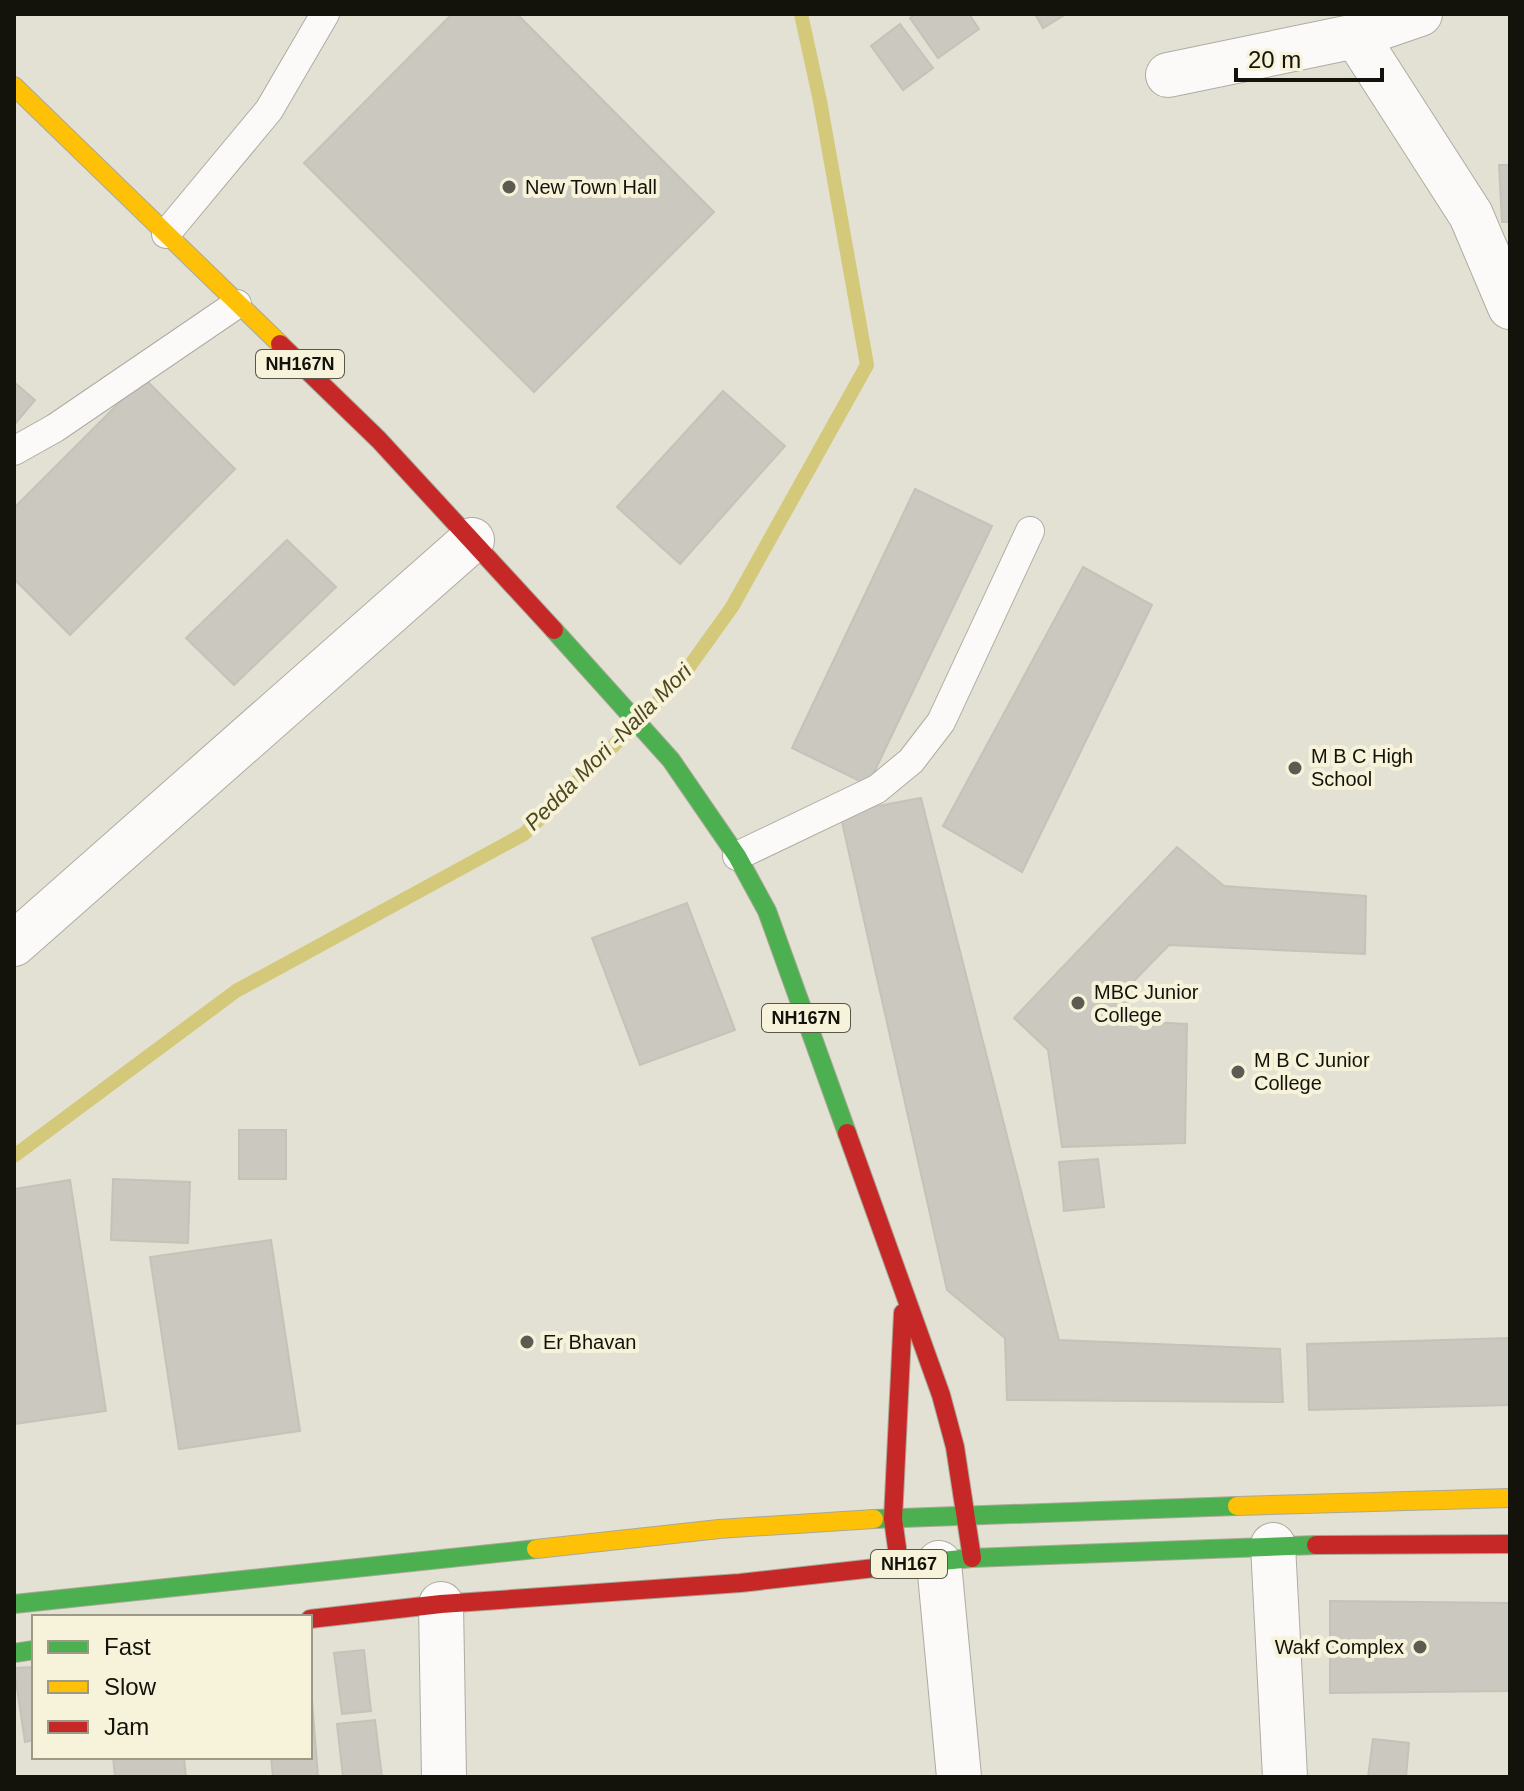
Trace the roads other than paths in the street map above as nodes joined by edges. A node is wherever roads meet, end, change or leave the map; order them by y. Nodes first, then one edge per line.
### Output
1 (325, 14) edge
2 (1420, 14) edge
3 (1356, 36) junction
4 (1168, 75) dead end
5 (14, 86) edge
6 (166, 234) junction
7 (237, 304) junction
8 (1510, 307) edge
9 (14, 451) edge
10 (1030, 531) dead end
11 (472, 540) junction
12 (737, 856) junction
13 (14, 944) edge
14 (904, 1295) junction
15 (1510, 1498) edge
16 (966, 1514) junction
17 (893, 1519) junction
18 (1510, 1544) edge
19 (1273, 1545) junction
20 (937, 1562) junction
21 (14, 1604) edge
22 (441, 1604) junction
23 (312, 1619) edge
24 (444, 1777) edge
25 (959, 1777) edge
26 (1285, 1777) edge

1 - 6 lane
2 - 3 street
3 - 4 street
3 - 8 street
5 - 6 highway, NH167N
6 - 7 highway, NH167N
7 - 9 lane
7 - 11 highway, NH167N
10 - 12 lane
11 - 12 highway, NH167N
11 - 13 street
12 - 14 highway, NH167N
14 - 16 highway, NH167N
14 - 17 highway, NH167N
15 - 16 highway, NH167
16 - 17 highway, NH167
16 - 20 highway, NH167N
17 - 20 highway, NH167N
17 - 21 highway, NH167
18 - 19 highway, NH167
19 - 20 highway, NH167
19 - 26 street
20 - 22 highway, NH167
20 - 25 street
22 - 23 highway, NH167
22 - 24 street

